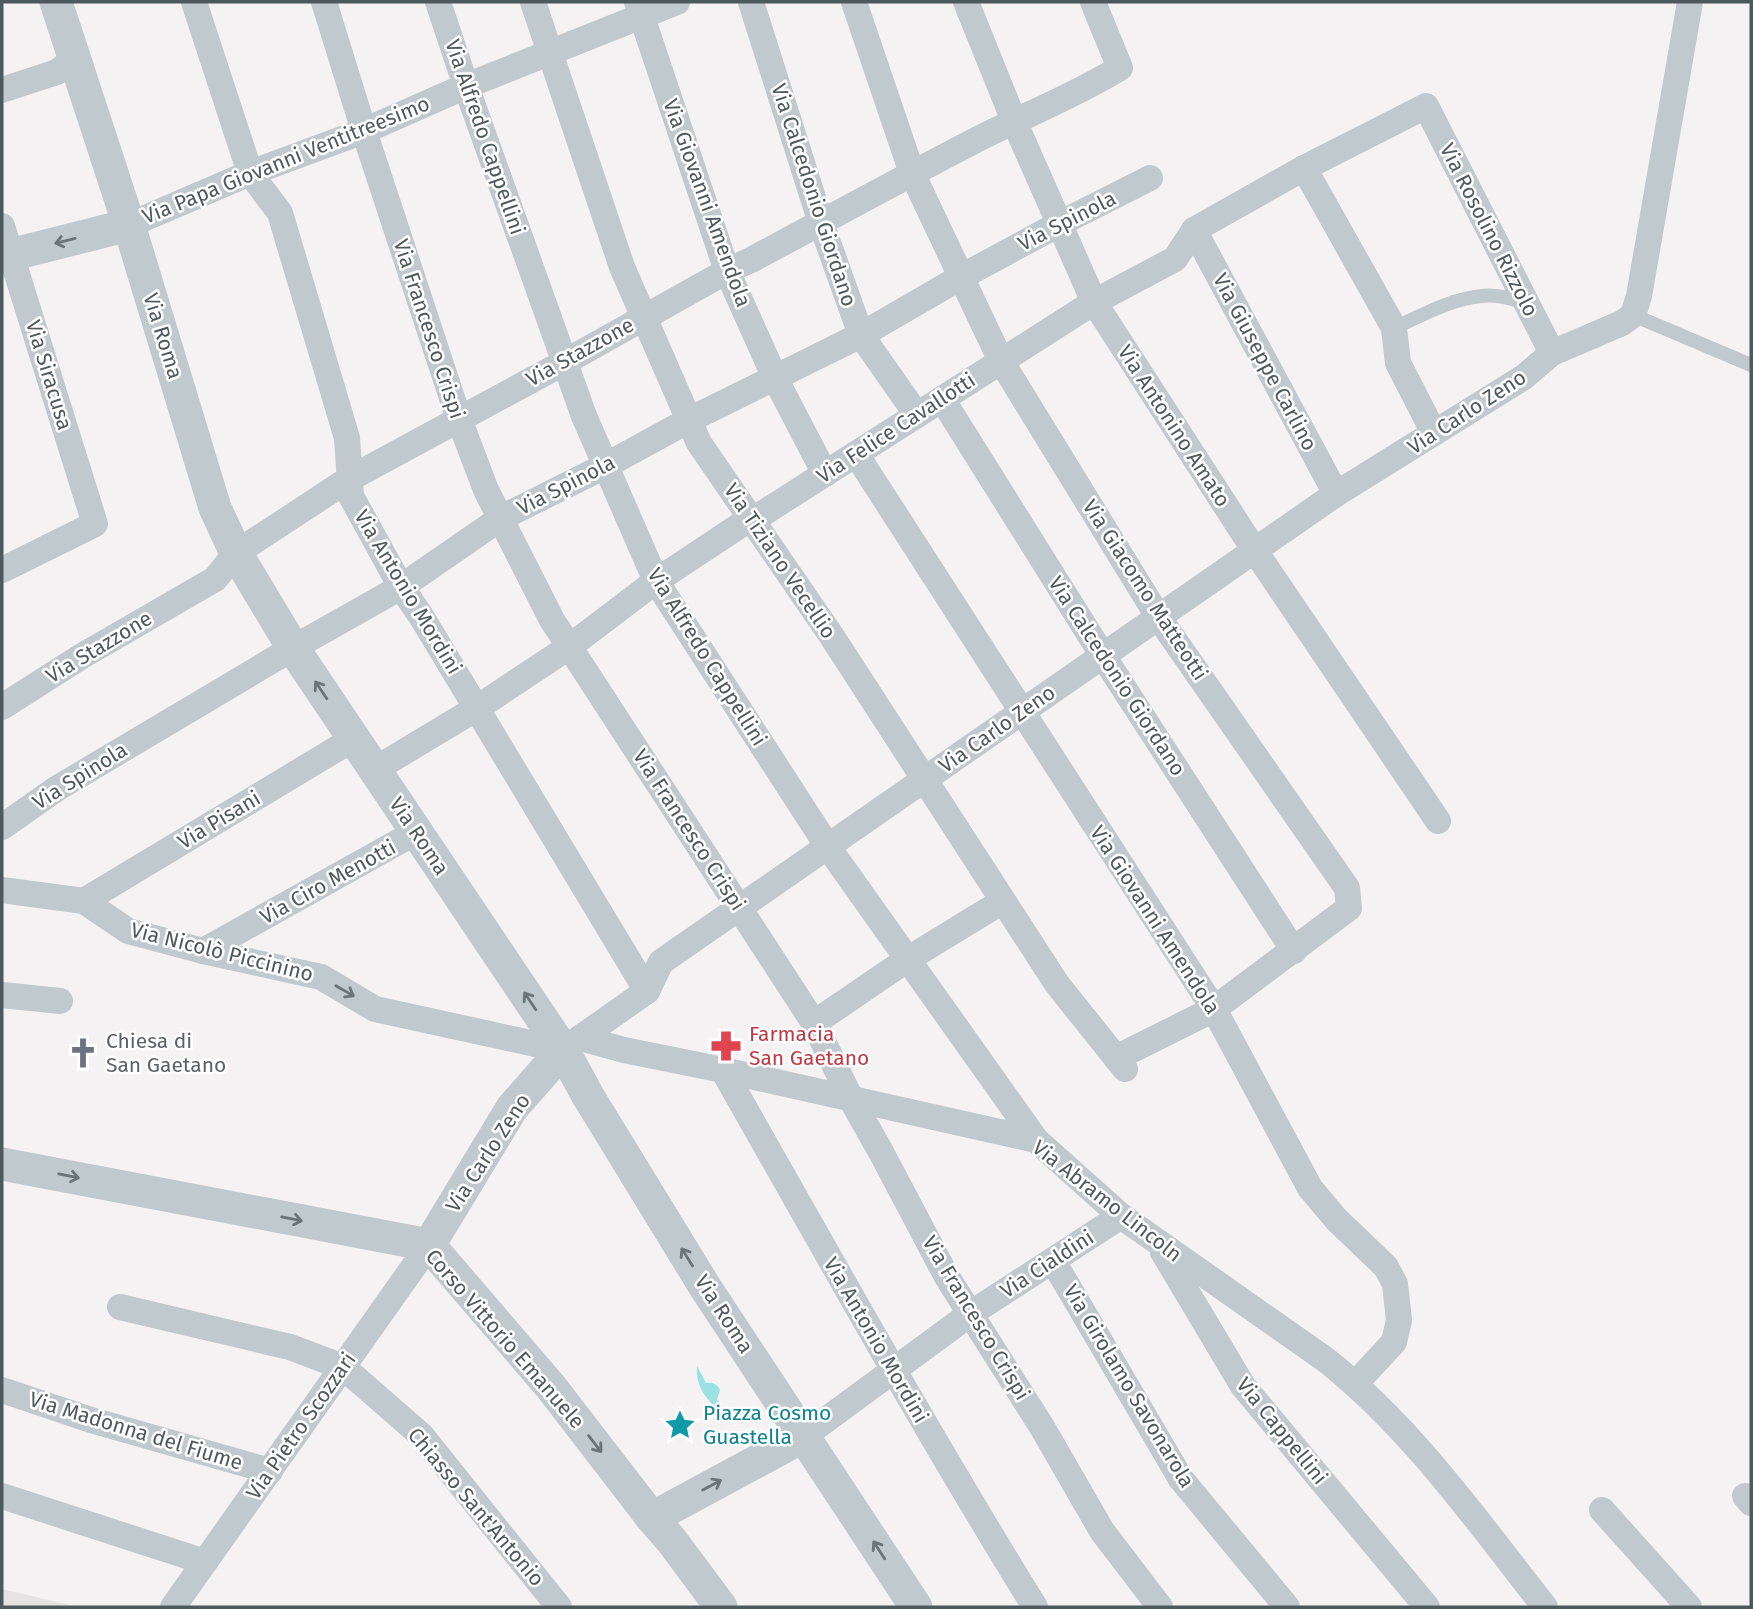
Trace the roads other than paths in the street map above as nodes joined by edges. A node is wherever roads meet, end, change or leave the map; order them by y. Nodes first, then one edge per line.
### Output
1 (56, 2) edge
2 (194, 2) edge
3 (324, 2) edge
4 (438, 2) edge
5 (533, 2) edge
6 (677, 2) edge
7 (751, 2) edge
8 (854, 2) edge
9 (966, 2) edge
10 (1093, 2) edge
11 (1690, 2) edge
12 (640, 9) edge
13 (549, 53) junction
14 (75, 58) junction
15 (466, 86) junction
16 (2, 90) edge
17 (1426, 106) joint
18 (1014, 121) junction
19 (364, 131) junction
20 (1304, 168) junction
21 (250, 173) junction
22 (912, 173) junction
23 (1150, 178) dead end
24 (821, 223) junction
25 (1059, 224) junction
26 (129, 225) junction
27 (1194, 230) junction
28 (5, 246) edge
29 (727, 271) junction
30 (961, 277) junction
31 (1094, 302) junction
32 (1526, 303) junction
33 (1636, 305) junction
34 (644, 317) junction
35 (1394, 328) junction
36 (861, 335) junction
37 (1552, 353) junction
38 (1001, 361) junction
39 (565, 362) junction
40 (1751, 365) edge
41 (775, 378) junction
42 (942, 399) junction
43 (917, 415) junction
44 (459, 419) junction
45 (689, 420) junction
46 (1434, 433) junction
47 (856, 454) junction
48 (605, 466) junction
49 (825, 474) junction
50 (349, 479) junction
51 (1336, 494) junction
52 (501, 518) junction
53 (751, 518) junction
54 (1255, 551) junction
55 (236, 553) junction
56 (2, 570) edge
57 (656, 581) junction
58 (401, 587) junction
59 (1159, 618) junction
60 (569, 647) junction
61 (293, 648) junction
62 (1103, 656) junction
63 (2, 707) edge
64 (477, 708) junction
65 (1022, 712) junction
66 (354, 739) junction
67 (374, 770) junction
68 (925, 780) junction
69 (1438, 821) dead end
70 (2, 827) edge
71 (416, 832) junction
72 (828, 847) junction
73 (2, 890) edge
74 (84, 901) junction
75 (1003, 901) junction
76 (740, 908) junction
77 (203, 951) junction
78 (1294, 951) junction
79 (908, 959) junction
80 (647, 991) junction
81 (2, 995) edge
82 (60, 1001) dead end
83 (1214, 1009) junction
84 (814, 1023) junction
85 (572, 1044) junction
86 (1121, 1064) joint
87 (723, 1070) junction
88 (851, 1099) junction
89 (1036, 1140) junction
90 (2, 1164) edge
91 (1121, 1216) junction
92 (1157, 1241) junction
93 (429, 1245) junction
94 (1053, 1261) junction
95 (120, 1307) dead end
96 (970, 1314) junction
97 (343, 1367) junction
98 (892, 1370) junction
99 (1356, 1383) junction
100 (2, 1390) edge
101 (804, 1436) junction
102 (270, 1471) junction
103 (2, 1496) edge
104 (1602, 1510) dead end
105 (652, 1518) junction
106 (205, 1562) junction
107 (1533, 1603) edge
108 (173, 1607) edge
109 (559, 1607) edge
110 (721, 1607) edge
111 (916, 1607) edge
112 (1035, 1607) edge
113 (1160, 1607) edge
114 (1287, 1607) edge
115 (1427, 1607) edge
116 (1689, 1607) edge

1 - 14 street, Via Roma
2 - 21 street, Via Antonio Mordini
3 - 19 street, Via Francesco Crispi
4 - 15 street, Via Alfredo Cappellini
5 - 13 street, Via Tiziano Vecellio
6 - 12 street, Via Papa Giovanni Ventitreesimo
7 - 24 street, Via Calcedonio Giordano
8 - 22 street, Via Giacomo Matteotti
9 - 18 street, Via Antonino Amato
10 - 18 street, Via Stazzone
11 - 33 street
12 - 13 street, Via Papa Giovanni Ventitreesimo
12 - 29 street, Via Giovanni Amendola
13 - 15 street, Via Papa Giovanni Ventitreesimo
13 - 34 street, Via Tiziano Vecellio
14 - 16 street
14 - 26 street, Via Roma
15 - 19 street, Via Papa Giovanni Ventitreesimo
15 - 39 street, Via Alfredo Cappellini
17 - 20 street, Via Felice Cavallotti
17 - 32 street, Via Rosolino Rizzolo
18 - 22 street, Via Stazzone
18 - 25 street, Via Antonino Amato
19 - 21 street, Via Papa Giovanni Ventitreesimo
19 - 44 street, Via Francesco Crispi
20 - 27 street, Via Felice Cavallotti
20 - 35 street
21 - 26 street, Via Papa Giovanni Ventitreesimo
21 - 50 street, Via Antonio Mordini
22 - 24 street, Via Stazzone
22 - 30 street, Via Giacomo Matteotti
23 - 25 street, Via Spinola
24 - 29 street, Via Stazzone
24 - 36 street, Via Calcedonio Giordano
25 - 30 street, Via Spinola
25 - 31 street, Via Antonino Amato
26 -> 28 street
26 - 55 street, Via Roma
27 - 31 street, Via Felice Cavallotti
27 - 51 street, Via Giuseppe Carlino
28 - 56 street, Via Siracusa
29 - 34 street, Via Stazzone
29 - 41 street, Via Giovanni Amendola
30 - 36 street, Via Spinola
30 - 38 street, Via Giacomo Matteotti
31 - 38 street, Via Felice Cavallotti
31 - 54 street, Via Antonino Amato
32 - 35 lane
32 - 37 street, Via Rosolino Rizzolo
33 - 37 street, Via Carlo Zeno
33 - 40 lane
34 - 39 street, Via Stazzone
34 - 45 street, Via Tiziano Vecellio
35 - 46 street
36 - 41 street, Via Spinola
36 - 43 street, Via Calcedonio Giordano
37 - 46 street, Via Carlo Zeno
38 - 42 street, Via Felice Cavallotti
38 - 59 street, Via Giacomo Matteotti
39 - 44 street, Via Stazzone
39 - 48 street, Via Alfredo Cappellini
41 - 45 street, Via Spinola
41 - 49 street, Via Giovanni Amendola
42 - 43 street, Via Felice Cavallotti
42 - 62 street, Via Calcedonio Giordano
43 - 47 street, Via Felice Cavallotti
44 - 50 street, Via Stazzone
44 - 52 street, Via Francesco Crispi
45 - 48 street, Via Spinola
45 - 53 street, Via Tiziano Vecellio
46 - 51 street, Via Carlo Zeno
47 - 49 street, Via Felice Cavallotti
47 - 65 street, Via Giovanni Amendola
48 - 52 street, Via Spinola
48 - 57 street, Via Alfredo Cappellini
49 - 53 street, Via Felice Cavallotti
50 - 55 street, Via Stazzone
50 - 58 street, Via Antonio Mordini
51 - 54 street, Via Carlo Zeno
52 - 58 street, Via Spinola
52 - 60 street, Via Francesco Crispi
53 - 57 street, Via Felice Cavallotti
53 - 68 street, Via Tiziano Vecellio
54 - 59 street, Via Carlo Zeno
54 - 69 street, Via Antonino Amato
55 - 61 street, Via Roma
55 - 63 street, Via Stazzone
57 - 60 street, Via Felice Cavallotti
57 - 72 street, Via Alfredo Cappellini
58 - 61 street, Via Spinola
58 - 64 street, Via Antonio Mordini
59 - 62 street, Via Carlo Zeno
59 - 78 street, Via Giacomo Matteotti
60 - 64 street, Via Felice Cavallotti
60 - 76 street, Via Francesco Crispi
66 -> 61 street, Via Roma
61 - 70 street, Via Spinola
62 - 65 street, Via Carlo Zeno
62 - 78 street, Via Calcedonio Giordano
64 - 67 street, Via Felice Cavallotti
64 - 80 street, Via Antonio Mordini
65 - 68 street, Via Carlo Zeno
65 - 83 street, Via Giovanni Amendola
66 - 67 street, Via Roma
66 - 74 street, Via Pisani
67 - 71 street, Via Roma
68 - 72 street, Via Carlo Zeno
68 - 75 street, Via Tiziano Vecellio
71 - 77 street, Via Ciro Menotti
85 -> 71 street, Via Roma
72 - 76 street, Via Carlo Zeno
72 - 79 street, Via Alfredo Cappellini
73 - 74 street, Via Nicolò Piccinino
74 - 77 street, Via Nicolò Piccinino
75 - 79 street
75 - 86 street, Via Tiziano Vecellio
76 - 80 street, Via Carlo Zeno
76 - 84 street, Via Francesco Crispi
77 -> 85 street, Via Nicolò Piccinino
78 - 83 street, Via Giacomo Matteotti
79 - 84 street
79 - 89 street, Via Alfredo Cappellini
80 - 85 street, Via Carlo Zeno
81 - 82 street
83 - 86 street, Via Giacomo Matteotti
83 - 99 street, Via Giovanni Amendola
84 - 88 street, Via Francesco Crispi
85 - 87 street, Via Abramo Lincoln
85 - 93 street, Via Carlo Zeno
101 -> 85 street, Via Roma
87 - 88 street, Via Abramo Lincoln
87 - 98 street, Via Antonio Mordini
88 - 89 street, Via Abramo Lincoln
88 - 96 street, Via Francesco Crispi
89 - 91 street, Via Abramo Lincoln
90 -> 93 street, Corso Vittorio Emanuele
91 - 92 street, Via Abramo Lincoln
91 - 94 street, Via Cialdini
92 - 99 street, Via Abramo Lincoln
92 - 115 street, Via Cappellini
93 - 97 street, Via Pietro Scozzari
93 -> 105 street, Corso Vittorio Emanuele
94 - 96 street, Via Cialdini
94 - 114 street, Via Girolamo Savonarola
95 - 97 street, Chiasso Sant'Antonio
96 - 98 street, Via Cialdini
96 - 113 street, Via Francesco Crispi
97 - 102 street, Via Pietro Scozzari
97 - 109 street, Chiasso Sant'Antonio
98 - 101 street, Via Cialdini
98 - 112 street, Via Antonio Mordini
99 - 107 street, Via Abramo Lincoln
100 - 102 street, Via Madonna del Fiume
105 -> 101 street
111 -> 101 street, Via Roma
102 - 106 street, Via Pietro Scozzari
103 - 106 street
104 - 116 street
105 - 110 street, Corso Vittorio Emanuele
106 - 108 street, Via Pietro Scozzari

